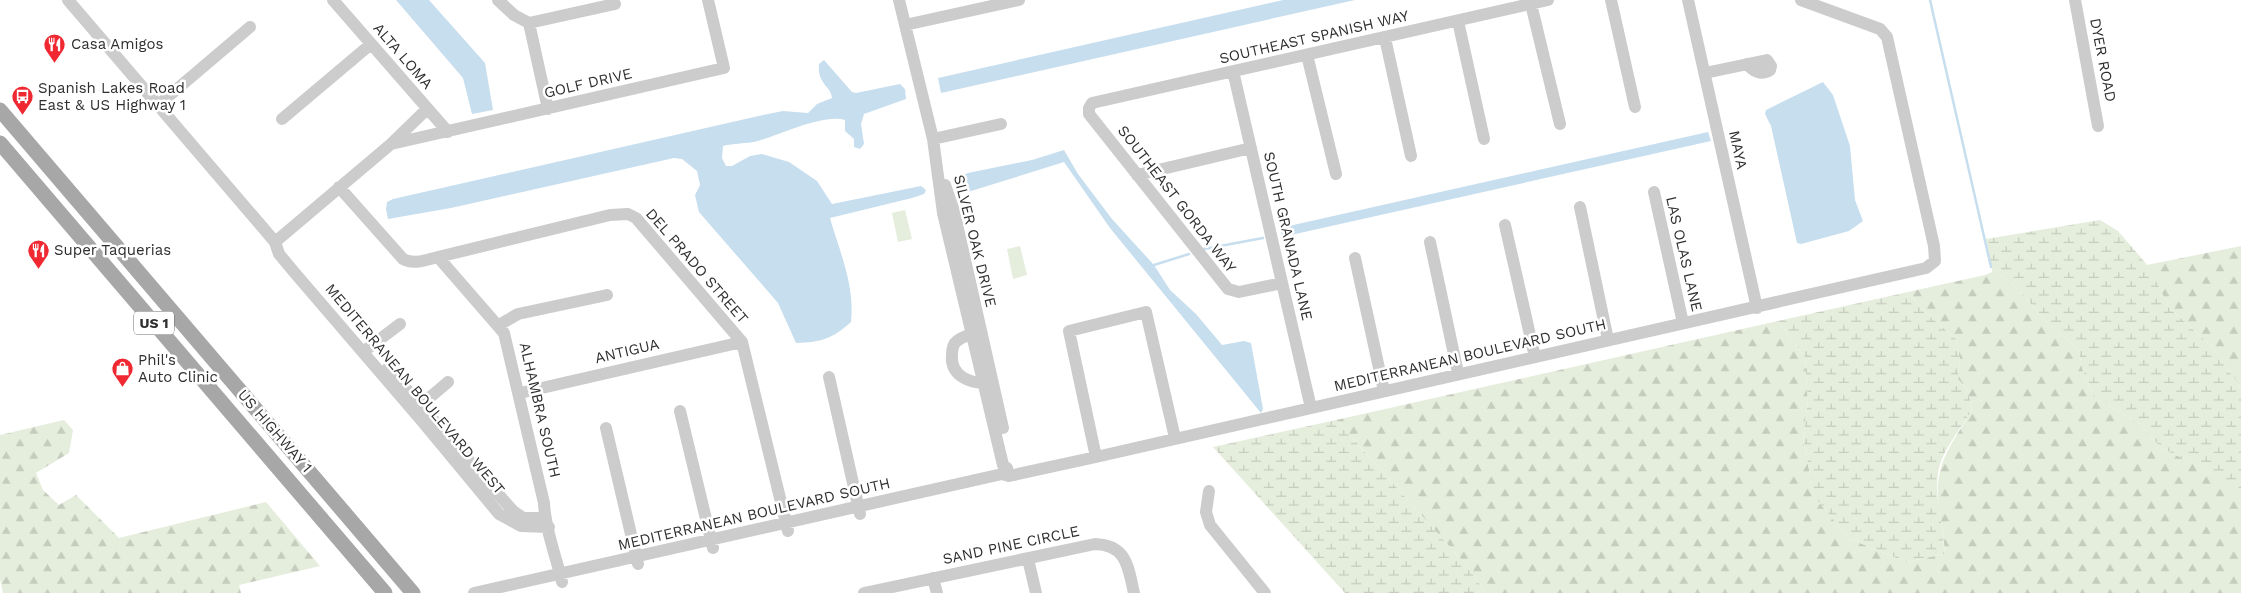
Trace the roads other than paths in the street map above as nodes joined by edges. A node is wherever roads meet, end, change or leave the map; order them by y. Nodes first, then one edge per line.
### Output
1 (68, 0) edge
2 (333, 0) edge
3 (498, 0) edge
4 (708, 0) edge
5 (900, 0) edge
6 (1019, 0) edge
7 (1548, 0) edge
8 (1611, 0) edge
9 (1688, 0) edge
10 (1801, 0) edge
11 (2074, 0) edge
12 (1003, 2) edge
13 (615, 4) dead end
14 (1531, 4) junction
15 (1458, 21) junction
16 (529, 23) junction
17 (905, 25) junction
18 (250, 27) dead end
19 (1384, 38) junction
20 (371, 44) junction
21 (1307, 55) junction
22 (1747, 64) dead end
23 (1233, 71) junction
24 (1705, 73) junction
25 (157, 106) junction
26 (1084, 106) joint
27 (1635, 107) dead end
28 (548, 109) junction
29 (0, 110) edge
30 (427, 110) junction
31 (282, 119) dead end
32 (1001, 124) dead end
33 (1560, 124) dead end
34 (2098, 126) dead end
35 (448, 132) junction
36 (933, 139) junction
37 (1484, 139) dead end
38 (0, 143) edge
39 (391, 144) junction
40 (1251, 148) junction
41 (1410, 156) dead end
42 (1336, 174) dead end
43 (1137, 175) junction
44 (338, 186) junction
45 (1654, 192) dead end
46 (43, 194) junction
47 (78, 202) junction
48 (1580, 207) dead end
49 (66, 220) junction
50 (1505, 225) dead end
51 (99, 226) junction
52 (275, 242) junction
53 (1430, 242) dead end
54 (438, 257) junction
55 (1355, 258) dead end
56 (1282, 283) junction
57 (607, 295) dead end
58 (1756, 308) junction
59 (400, 324) dead end
60 (1683, 324) junction
61 (499, 325) junction
62 (976, 333) junction
63 (1608, 340) junction
64 (742, 342) junction
65 (366, 349) junction
66 (1535, 357) junction
67 (1458, 373) junction
68 (829, 377) dead end
69 (448, 382) dead end
70 (988, 382) junction
71 (1384, 391) junction
72 (520, 393) junction
73 (417, 408) junction
74 (1311, 408) junction
75 (680, 411) dead end
76 (606, 428) dead end
77 (1175, 438) junction
78 (1096, 457) junction
79 (1008, 472) junction
80 (1209, 491) dead end
81 (860, 510) junction
82 (545, 524) junction
83 (787, 527) junction
84 (712, 544) junction
85 (1028, 559) junction
86 (637, 561) junction
87 (933, 578) junction
88 (557, 579) junction
89 (507, 591) edge
90 (385, 593) edge
91 (413, 593) edge
92 (474, 593) edge
93 (864, 593) edge
94 (936, 593) edge
95 (1036, 593) edge
96 (1134, 593) edge
97 (1265, 593) edge

1 - 25 street, MEDITERRANEAN BOULEVARD WEST
2 - 20 street, ALTA LOMA
3 - 16 street
4 - 28 street, GOLF DRIVE
5 - 17 street, SILVER OAK DRIVE
6 - 12 street
7 - 14 street, SOUTHEAST SPANISH WAY
8 - 27 street
9 - 24 street, MAYA
10 - 58 street, MEDITERRANEAN BOULEVARD SOUTH
11 - 34 street, DYER ROAD
12 - 17 street
13 - 16 street
14 - 15 street, SOUTHEAST SPANISH WAY
14 - 33 street
15 - 19 street, SOUTHEAST SPANISH WAY
15 - 37 street
16 - 28 street
17 - 36 street, SILVER OAK DRIVE
18 - 25 street
19 - 21 street, SOUTHEAST SPANISH WAY
19 - 41 street
20 - 30 street, ALTA LOMA
20 - 31 street
21 - 23 street, SOUTHEAST SPANISH WAY
21 - 42 street
22 - 24 street
23 - 26 street, SOUTHEAST SPANISH WAY
23 - 40 street, SOUTH GRANADA LANE
24 - 58 street, MAYA
25 - 52 street, MEDITERRANEAN BOULEVARD WEST
26 - 43 street, SOUTHEAST GORDA WAY
28 - 35 street, GOLF DRIVE
29 - 47 main road, US HIGHWAY 1 / US 1
30 - 35 street, ALTA LOMA
30 - 39 street, GOLF DRIVE
32 - 36 street
35 - 39 street, GOLF DRIVE
36 - 62 street, SILVER OAK DRIVE
38 - 46 main road, US HIGHWAY 1 / US 1
39 - 44 street, GOLF DRIVE
40 - 43 street
40 - 56 street, SOUTH GRANADA LANE
43 - 56 street, SOUTHEAST GORDA WAY
44 - 52 street, GOLF DRIVE
44 - 54 street
45 - 60 street, LAS OLAS LANE
46 - 47 main road
46 - 49 main road, US HIGHWAY 1 / US 1
47 - 51 main road, US HIGHWAY 1 / US 1
48 - 63 street
49 - 51 main road
49 - 90 main road, US HIGHWAY 1 / US 1
50 - 66 street
51 - 91 main road, US HIGHWAY 1 / US 1
52 - 65 street, MEDITERRANEAN BOULEVARD WEST
53 - 67 street
54 - 61 street, ALHAMBRA SOUTH
54 - 64 street, DEL PRADO STREET
55 - 71 street
56 - 74 street, SOUTH GRANADA LANE
57 - 61 street
58 - 60 street, MEDITERRANEAN BOULEVARD SOUTH
59 - 65 street
60 - 63 street, MEDITERRANEAN BOULEVARD SOUTH
61 - 72 street, ALHAMBRA SOUTH
62 - 70 street, SILVER OAK DRIVE
62 - 70 street
63 - 66 street, MEDITERRANEAN BOULEVARD SOUTH
64 - 72 street, ANTIGUA
64 - 83 street, DEL PRADO STREET
65 - 73 street, MEDITERRANEAN BOULEVARD WEST
66 - 67 street, MEDITERRANEAN BOULEVARD SOUTH
67 - 71 street, MEDITERRANEAN BOULEVARD SOUTH
68 - 81 street
69 - 73 street
70 - 79 street, SILVER OAK DRIVE
71 - 74 street, MEDITERRANEAN BOULEVARD SOUTH
72 - 82 street, ALHAMBRA SOUTH
73 - 82 street, MEDITERRANEAN BOULEVARD WEST
74 - 77 street, MEDITERRANEAN BOULEVARD SOUTH
75 - 84 street
76 - 86 street
77 - 78 street, MEDITERRANEAN BOULEVARD SOUTH
77 - 78 street
78 - 79 street, MEDITERRANEAN BOULEVARD SOUTH
79 - 81 street, MEDITERRANEAN BOULEVARD SOUTH
80 - 97 street
81 - 83 street, MEDITERRANEAN BOULEVARD SOUTH
82 - 88 street, ALHAMBRA SOUTH
83 - 84 street, MEDITERRANEAN BOULEVARD SOUTH
84 - 86 street, MEDITERRANEAN BOULEVARD SOUTH
85 - 87 street, SAND PINE CIRCLE
85 - 95 street
85 - 96 street, SAND PINE CIRCLE
86 - 88 street, MEDITERRANEAN BOULEVARD SOUTH
87 - 93 street, SAND PINE CIRCLE
87 - 94 street
88 - 89 street, MEDITERRANEAN BOULEVARD SOUTH
89 - 92 street, MEDITERRANEAN BOULEVARD SOUTH

